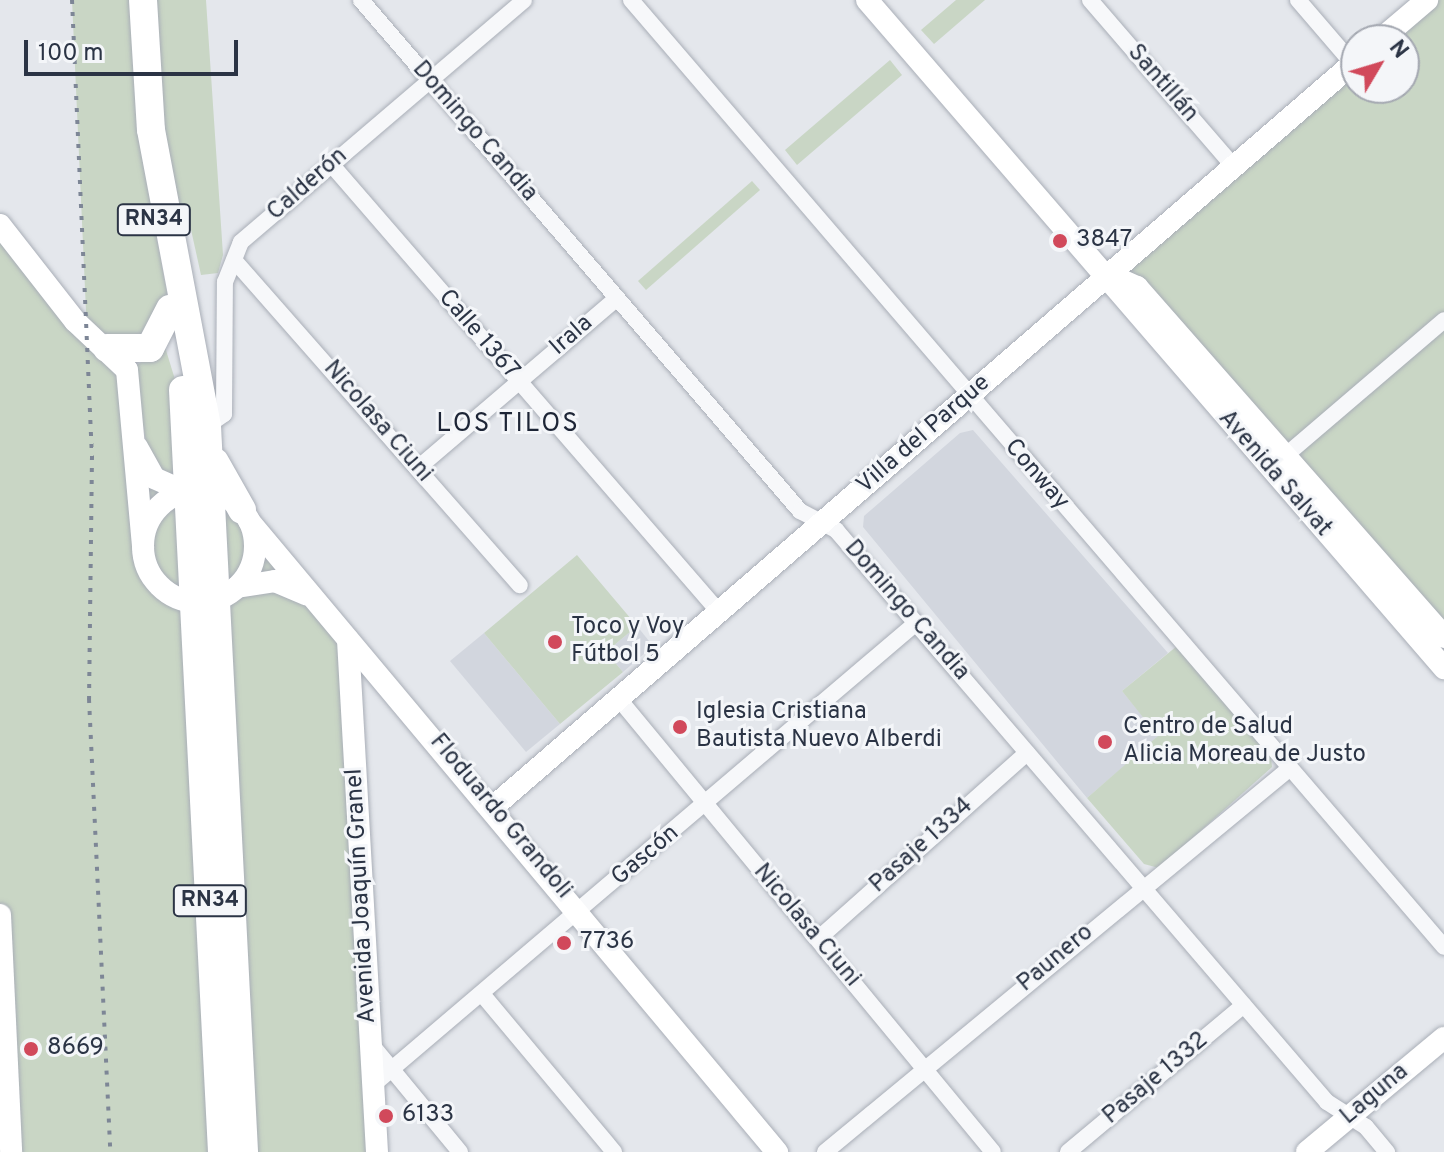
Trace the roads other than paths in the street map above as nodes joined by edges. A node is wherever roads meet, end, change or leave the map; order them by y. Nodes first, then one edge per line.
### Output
1 (143, 0) edge
2 (361, 0) edge
3 (524, 0) edge
4 (631, 0) edge
5 (867, 0) edge
6 (1090, 0) edge
7 (1298, 0) edge
8 (1427, 0) edge
9 (1399, 24) edge
10 (1340, 47) edge
11 (1340, 75) edge
12 (429, 80) junction
13 (151, 130) junction
14 (331, 164) junction
15 (1234, 167) junction
16 (0, 225) edge
17 (234, 260) junction
18 (1110, 275) junction
19 (617, 298) junction
20 (170, 309) junction
21 (1444, 320) edge
22 (107, 348) junction
23 (518, 382) junction
24 (969, 396) junction
25 (208, 437) junction
26 (137, 447) junction
27 (1285, 456) junction
28 (418, 468) junction
29 (195, 491) junction
30 (246, 516) junction
31 (822, 523) junction
32 (143, 547) junction
33 (520, 585) dead end
34 (216, 596) junction
35 (311, 596) junction
36 (720, 613) junction
37 (916, 623) junction
38 (1444, 637) edge
39 (348, 640) junction
40 (1444, 668) edge
41 (619, 699) junction
42 (1027, 753) junction
43 (1289, 769) junction
44 (707, 805) junction
45 (492, 808) junction
46 (1143, 888) junction
47 (579, 912) junction
48 (0, 915) edge
49 (818, 939) junction
50 (1444, 947) edge
51 (482, 994) junction
52 (2, 1001) edge
53 (1244, 1005) junction
54 (1444, 1038) edge
55 (371, 1044) junction
56 (924, 1069) junction
57 (392, 1070) junction
58 (373, 1085) junction
59 (1350, 1116) junction
60 (11, 1152) edge
61 (222, 1152) edge
62 (244, 1152) edge
63 (377, 1152) edge
64 (460, 1152) edge
65 (614, 1152) edge
66 (777, 1152) edge
67 (825, 1152) edge
68 (993, 1152) edge
69 (1068, 1152) edge
70 (1307, 1152) edge
71 (1387, 1152) edge

1 - 13 highway, RN34
2 - 12 street, Domingo Candia
3 - 12 street, Calderón
4 - 24 street, Conway
5 - 18 street, Avenida Salvat
6 - 15 street, Santillán
7 - 10 street
8 - 9 street
11 - 15 street, Villa del Parque
12 - 14 street, Calderón
12 - 19 street, Domingo Candia
13 - 20 highway, RN34
13 - 25 highway, RN34
14 - 17 street, Calderón
14 - 23 street, Calle 1367
15 - 18 street, Villa del Parque
16 - 22 street
17 - 25 street, Calderón
17 - 28 street, Nicolasa Ciuni
18 - 24 street, Villa del Parque
18 - 27 street, Avenida Salvat
18 - 40 street, Avenida Salvat
19 - 23 street, Irala
19 - 31 street, Domingo Candia
20 - 22 highway
20 - 29 highway, RN34
21 - 27 street
22 - 26 street
23 - 28 street, Irala
23 - 36 street, Calle 1367
24 - 31 street, Villa del Parque
24 - 43 street, Conway
25 - 29 highway, RN34
25 - 30 highway, RN34
26 - 29 street
26 - 32 street
27 - 38 street, Avenida Salvat
28 - 33 street, Nicolasa Ciuni
29 - 30 street, Floduardo Grandoli
29 - 32 street
29 - 34 highway, RN34
30 - 34 street
30 - 35 street, Floduardo Grandoli
31 - 36 street, Villa del Parque
31 - 37 street, Domingo Candia
32 - 34 street
34 - 35 street, Floduardo Grandoli
34 - 61 highway, RN34
34 - 62 highway, RN34
35 - 39 street, Floduardo Grandoli
36 - 41 street, Villa del Parque
37 - 42 street, Domingo Candia
37 - 44 street, Gascón
39 - 45 street, Floduardo Grandoli
39 - 55 street, Avenida Joaquín Granel
41 - 44 street, Nicolasa Ciuni
41 - 45 street, Villa del Parque
42 - 46 street, Domingo Candia
42 - 49 street, Pasaje 1334
43 - 46 street, Paunero
43 - 50 street, Conway
44 - 47 street, Gascón
44 - 49 street, Nicolasa Ciuni
45 - 47 street, Floduardo Grandoli
46 - 53 street, Domingo Candia
46 - 56 street, Paunero
47 - 51 street, Gascón
47 - 66 street, Floduardo Grandoli
48 - 52 street
49 - 56 street, Nicolasa Ciuni
51 - 57 street, Gascón
51 - 65 street
52 - 60 street
53 - 59 street, Domingo Candia
53 - 69 street, Pasaje 1332
54 - 59 street, Laguna
55 - 57 street
55 - 58 street, Avenida Joaquín Granel
56 - 67 street, Paunero
56 - 68 street, Nicolasa Ciuni
57 - 58 street, Gascón
57 - 64 street
58 - 63 street, Avenida Joaquín Granel
59 - 70 street, Laguna
59 - 71 street, Domingo Candia

